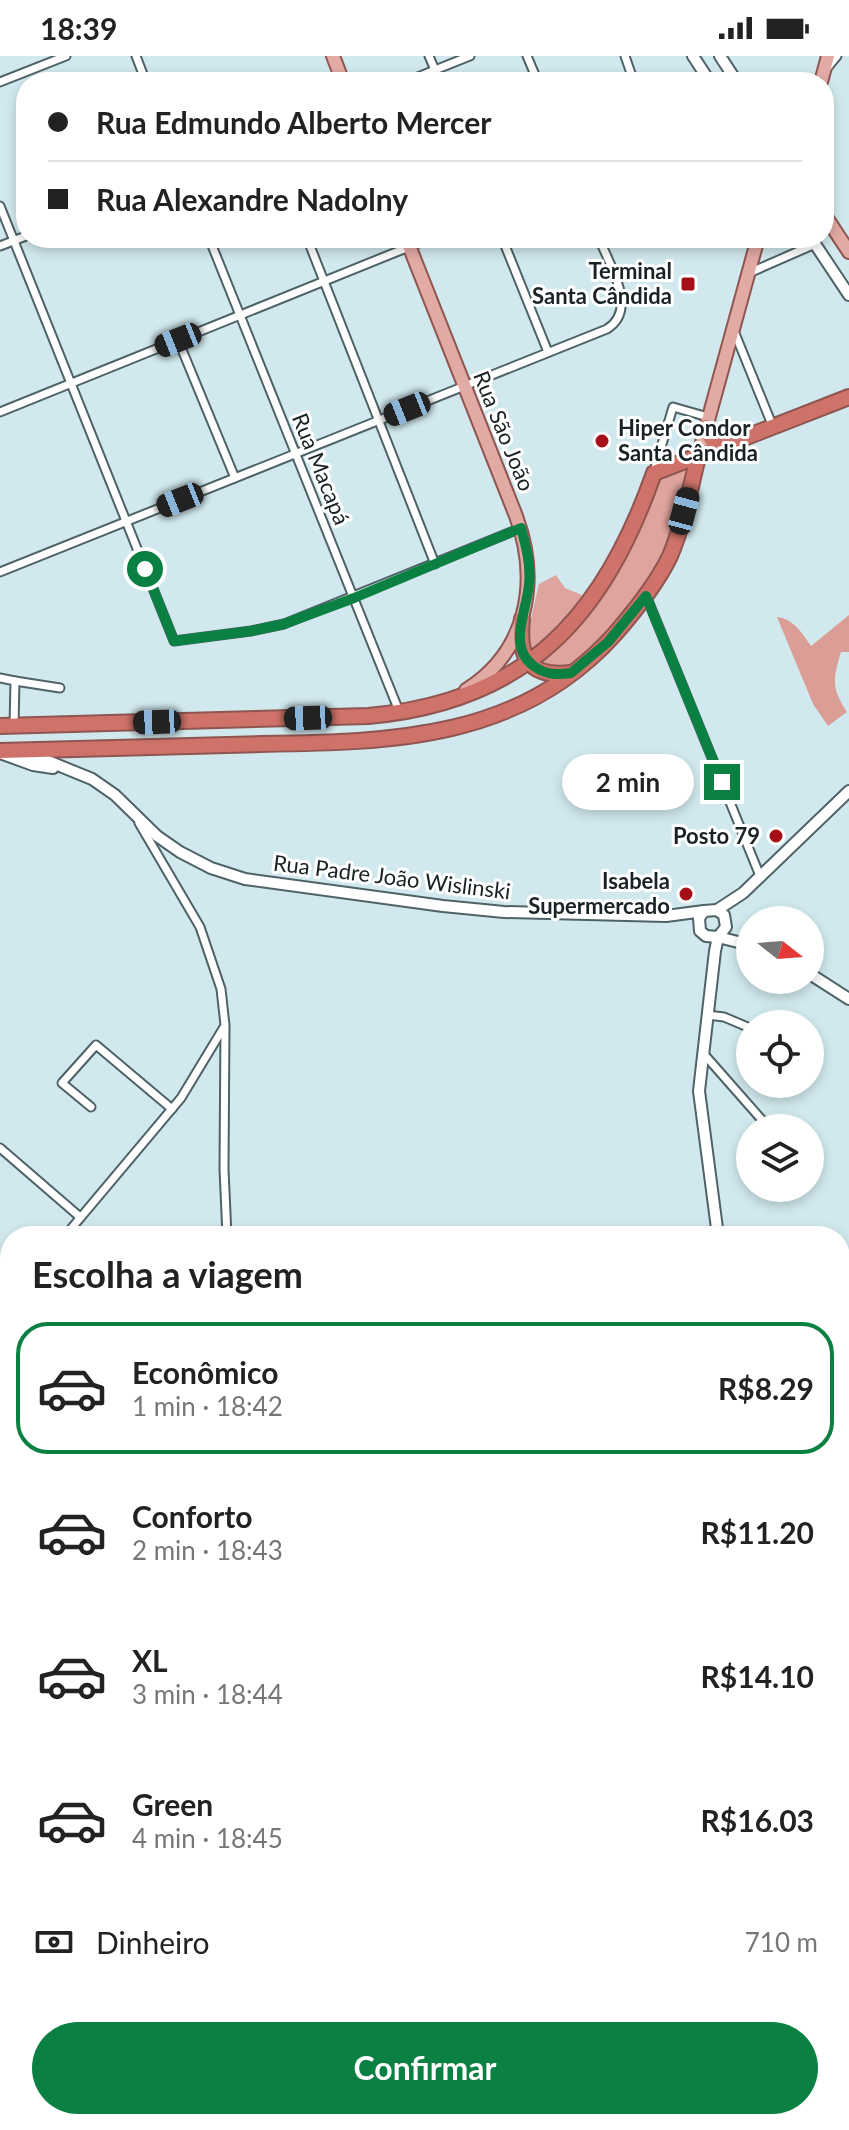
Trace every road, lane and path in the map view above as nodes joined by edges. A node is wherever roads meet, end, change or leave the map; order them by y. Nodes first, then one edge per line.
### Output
1 (66, 56) edge
2 (429, 56) edge
3 (470, 56) edge
4 (435, 70) junction
5 (25, 72) edge
6 (430, 72) edge
7 (0, 206) edge
8 (834, 229) edge
9 (14, 241) junction
10 (0, 246) edge
11 (16, 246) edge
12 (17, 248) edge
13 (213, 248) edge
14 (311, 248) edge
15 (394, 248) edge
16 (409, 248) edge
17 (506, 248) edge
18 (603, 248) edge
19 (755, 248) edge
20 (799, 248) edge
21 (818, 248) edge
22 (849, 252) edge
23 (749, 273) junction
24 (324, 281) junction
25 (849, 295) edge
26 (240, 315) junction
27 (733, 329) junction
28 (178, 340) junction
29 (548, 352) junction
30 (71, 383) junction
31 (465, 386) junction
32 (849, 397) edge
33 (0, 412) edge
34 (379, 420) junction
35 (707, 422) junction
36 (773, 427) junction
37 (722, 448) junction
38 (296, 453) junction
39 (698, 457) junction
40 (654, 473) junction
41 (235, 478) junction
42 (691, 485) junction
43 (126, 521) junction
44 (521, 528) junction
45 (435, 564) junction
46 (0, 572) edge
47 (646, 596) junction
48 (354, 598) junction
49 (522, 619) junction
50 (530, 663) junction
51 (571, 673) junction
52 (0, 678) edge
53 (15, 681) junction
54 (60, 688) dead end
55 (439, 705) junction
56 (400, 713) junction
57 (127, 723) junction
58 (7, 726) edge
59 (0, 741) edge
60 (112, 748) junction
61 (22, 750) junction
62 (0, 752) edge
63 (63, 768) junction
64 (849, 791) edge
65 (134, 814) junction
66 (760, 876) junction
67 (743, 893) junction
68 (717, 910) junction
69 (704, 911) junction
70 (666, 916) junction
71 (726, 920) junction
72 (736, 930) edge
73 (703, 934) junction
74 (718, 937) junction
75 (736, 941) edge
76 (710, 982) junction
77 (824, 983) edge
78 (849, 999) edge
79 (706, 1015) junction
80 (736, 1022) edge
81 (225, 1025) junction
82 (702, 1051) junction
83 (91, 1107) dead end
84 (172, 1109) junction
85 (757, 1114) edge
86 (0, 1148) edge
87 (80, 1217) junction
88 (73, 1226) edge
89 (227, 1226) edge
90 (717, 1226) edge

1 - 5 street
2 - 4 street
3 - 4 street
4 - 6 street
7 - 9 street
8 - 22 main road
9 - 10 street
9 - 11 street
12 - 30 street
13 - 26 street, Rua Macapá
14 - 24 street
15 - 24 street
16 - 31 main road, Rua São João
17 - 29 street
18 - 29 street
19 - 23 main road
20 - 23 street
21 - 25 main road
23 - 27 main road
24 - 26 street
24 - 34 street
26 - 28 street
26 - 38 street, Rua Macapá
27 - 35 main road
27 - 36 street
28 - 30 street
28 - 41 street
29 - 31 street
30 - 33 street
30 - 43 street
31 - 34 street
31 - 44 main road, Rua São João
32 - 36 highway
34 - 38 street
34 - 45 street
35 - 37 highway
35 - 39 main road
35 - 40 street
36 - 37 highway
37 - 39 highway
37 - 42 highway
38 - 41 street
38 - 48 street, Rua Macapá
39 - 40 highway
39 - 42 highway
40 - 50 highway
41 - 43 street
42 - 47 highway
43 - 46 street
43 - 48 street
44 - 45 street
44 - 49 main road, Rua São João
45 - 48 street
47 - 51 highway
47 - 66 street
48 - 56 street, Rua Macapá
49 - 50 highway
49 - 55 main road, Rua São João
50 - 51 highway
50 - 55 highway
51 - 60 highway
52 - 53 street
53 - 54 street
53 - 58 street
55 - 56 highway
56 - 57 highway
57 - 58 highway
57 - 60 highway
59 - 61 highway
60 - 61 highway
61 - 62 highway
61 - 63 main road
62 - 63 main road
63 - 65 main road, Rua Padre João Wislinski
64 - 66 main road
65 - 70 main road, Rua Padre João Wislinski
65 - 81 street
66 - 67 main road
67 - 68 main road
67 - 71 main road
68 - 69 main road
68 - 71 main road
69 - 70 main road, Rua Padre João Wislinski
69 - 73 main road
70 - 73 main road, Rua Padre João Wislinski
71 - 72 main road
71 - 74 main road
73 - 74 main road
73 - 76 main road
74 - 75 main road
74 - 76 main road
76 - 79 main road
77 - 78 main road
79 - 80 street
79 - 82 main road
81 - 84 street
81 - 89 street
82 - 85 street
82 - 90 main road
83 - 84 street
84 - 87 street
86 - 87 street
87 - 88 street

